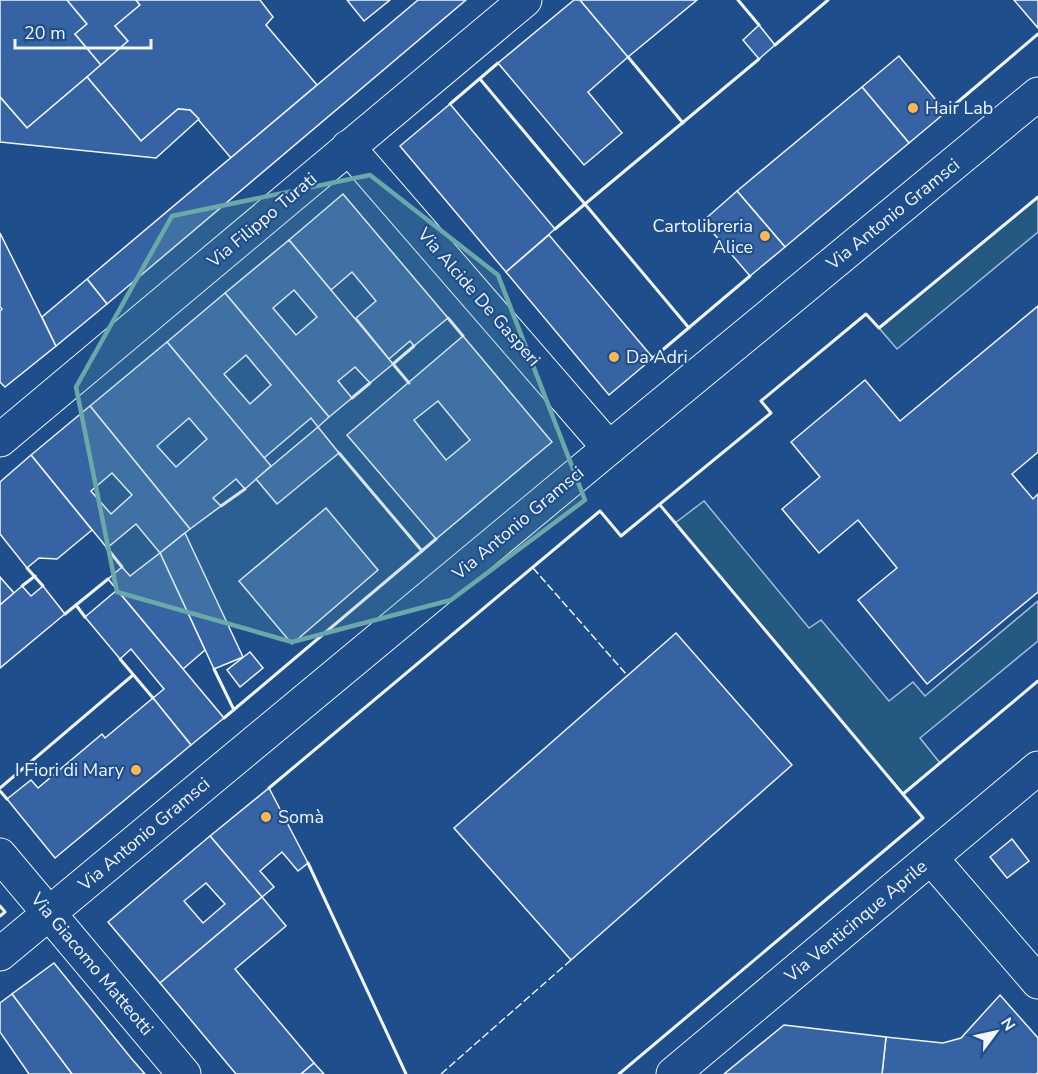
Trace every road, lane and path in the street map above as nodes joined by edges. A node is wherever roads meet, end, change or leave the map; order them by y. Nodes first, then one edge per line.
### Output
1 (525, 0) edge
2 (1038, 94) edge
3 (348, 147) junction
4 (0, 440) edge
5 (609, 448) junction
6 (1038, 768) edge
7 (0, 855) edge
8 (931, 858) junction
9 (49, 913) junction
10 (0, 954) edge
11 (1038, 982) edge
12 (184, 1074) edge
13 (673, 1074) edge

1 - 3 street, Via Filippo Turati
2 - 5 street, Via Antonio Gramsci
3 - 4 street, Via Filippo Turati
3 - 5 street, Via Alcide De Gasperi
5 - 9 street, Via Antonio Gramsci
6 - 8 street, Via Venticinque Aprile
7 - 9 street, Via Giacomo Matteotti
8 - 11 street
8 - 13 street, Via Venticinque Aprile
9 - 10 street, Via Antonio Gramsci
9 - 12 street, Via Giacomo Matteotti

